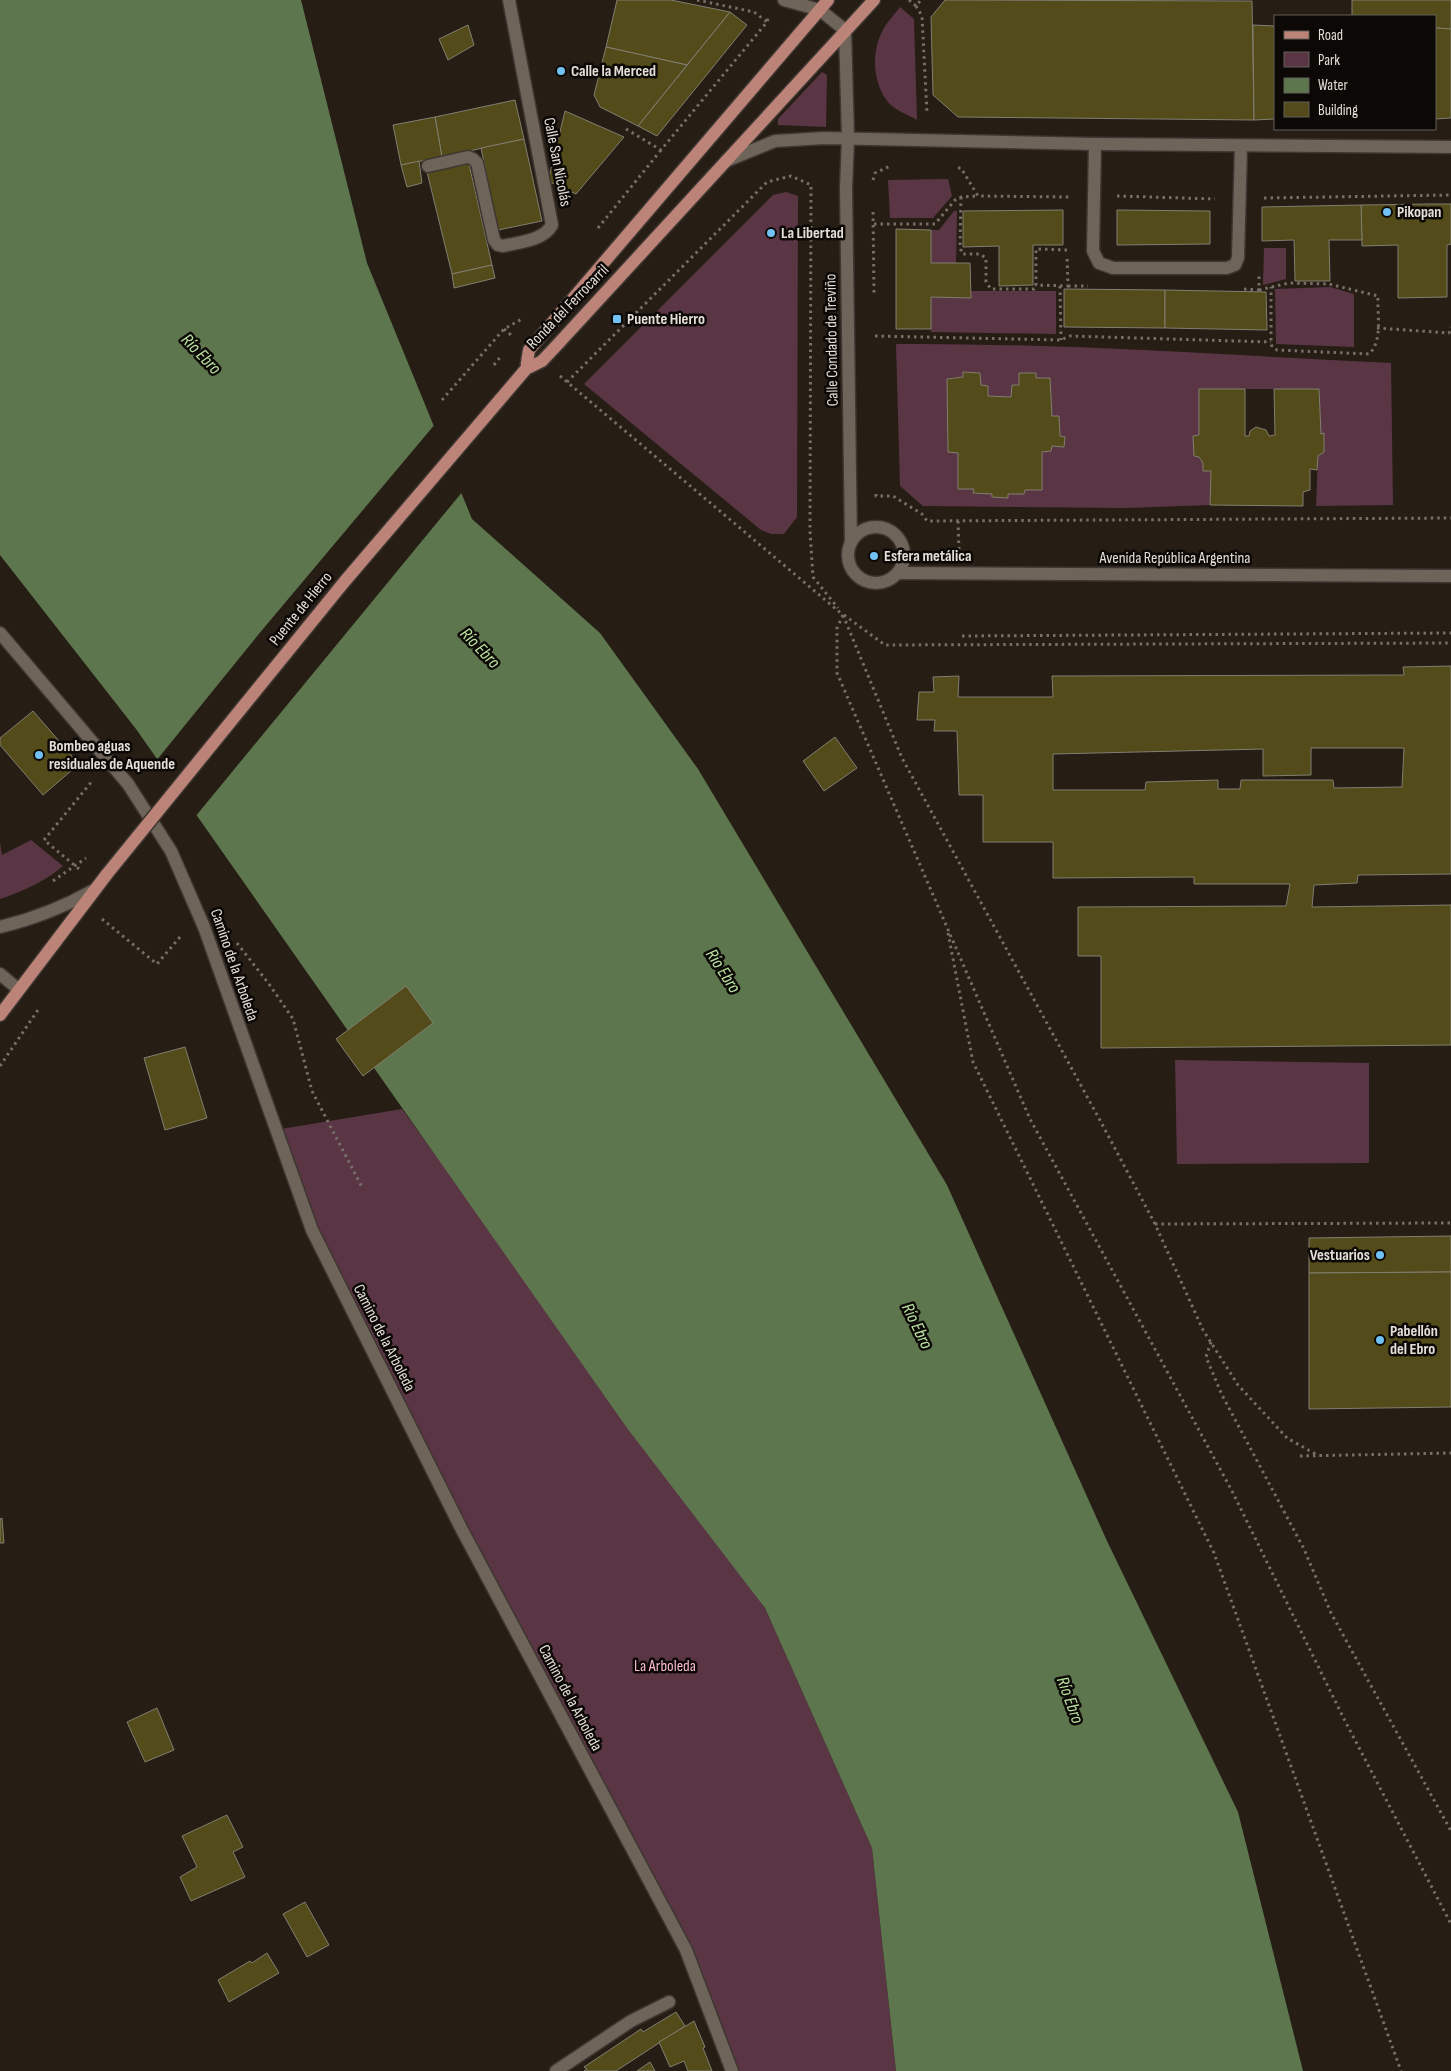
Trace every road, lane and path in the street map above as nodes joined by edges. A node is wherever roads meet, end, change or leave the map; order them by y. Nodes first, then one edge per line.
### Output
1 (509, 0) edge
2 (697, 0) edge
3 (784, 0) edge
4 (874, 0) edge
5 (909, 0) edge
6 (921, 0) edge
7 (824, 5) edge
8 (769, 15) dead end
9 (767, 22) junction
10 (845, 30) junction
11 (626, 129) dead end
12 (848, 138) junction
13 (1095, 144) junction
14 (1241, 146) junction
15 (1451, 147) edge
16 (726, 162) junction
17 (428, 166) dead end
18 (1451, 195) edge
19 (978, 196) dead end
20 (961, 197) junction
21 (1068, 197) dead end
22 (1216, 199) dead end
23 (1240, 199) junction
24 (873, 206) dead end
25 (1068, 206) dead end
26 (1216, 208) dead end
27 (874, 224) junction
28 (1067, 241) dead end
29 (1067, 250) junction
30 (1036, 285) junction
31 (1060, 286) junction
32 (1271, 287) junction
33 (1259, 290) dead end
34 (874, 299) dead end
35 (875, 327) dead end
36 (1451, 327) edge
37 (1377, 328) junction
38 (504, 329) dead end
39 (1450, 333) edge
40 (1061, 340) junction
41 (1271, 342) junction
42 (542, 361) junction
43 (526, 369) junction
44 (567, 382) junction
45 (442, 400) dead end
46 (876, 486) dead end
47 (1451, 518) edge
48 (851, 543) junction
49 (898, 573) junction
50 (1451, 576) edge
51 (843, 615) junction
52 (0, 633) edge
53 (1451, 634) edge
54 (962, 636) dead end
55 (1451, 643) edge
56 (97, 775) dead end
57 (86, 858) dead end
58 (94, 890) junction
59 (102, 919) dead end
60 (0, 927) edge
61 (947, 927) junction
62 (180, 937) dead end
63 (235, 940) dead end
64 (0, 974) edge
65 (18, 990) junction
66 (0, 1015) edge
67 (363, 1189) dead end
68 (1451, 1223) edge
69 (1155, 1224) junction
70 (1211, 1342) junction
71 (1451, 1454) edge
72 (1300, 1456) dead end
73 (1319, 1456) junction
74 (1451, 1830) edge
75 (1451, 1924) edge
76 (670, 2002) dead end
77 (556, 2071) edge
78 (732, 2071) edge
79 (1401, 2071) edge

1 - 17 street, Calle San Nicolás
2 - 9 path
3 - 7 street
4 - 10 main road, Ronda del Ferrocarril
5 - 6 path
7 - 10 street
7 - 43 main road, Ronda del Ferrocarril
8 - 9 path
9 - 11 path
10 - 12 street, Calle Condado de Treviño
10 - 16 main road, Ronda del Ferrocarril
12 - 13 street
12 - 16 street
12 - 48 street, Calle Condado de Treviño
13 - 14 street
13 - 23 street
14 - 15 street
14 - 23 street
16 - 42 main road, Ronda del Ferrocarril
18 - 23 path
19 - 20 path
20 - 27 path
20 - 30 path
21 - 25 path
22 - 26 path
24 - 27 path
27 - 34 path
28 - 29 path
29 - 30 path
29 - 31 path
30 - 31 path
31 - 40 path
32 - 33 path
32 - 37 path
32 - 41 path
35 - 40 path
36 - 39 path
37 - 39 path
37 - 41 path
38 - 45 path
40 - 41 path
42 - 43 main road, Ronda del Ferrocarril
42 - 44 path
43 - 58 main road, Puente de Hierro, bridge
44 - 51 path
44 - 51 path
46 - 47 path
48 - 49 street
48 - 49 street
49 - 50 street, Avenida República Argentina
51 - 55 path
51 - 61 path
51 - 69 path
52 - 78 street, Camino de la Arboleda
53 - 54 path
56 - 57 path
58 - 60 street
58 - 65 main road, Puente de Hierro
59 - 62 path
61 - 75 path
61 - 79 path
63 - 67 path
64 - 65 street
65 - 66 main road, Puente de Hierro
68 - 69 path
69 - 70 path
70 - 73 path
70 - 74 path
71 - 73 path
72 - 73 path
76 - 77 street

